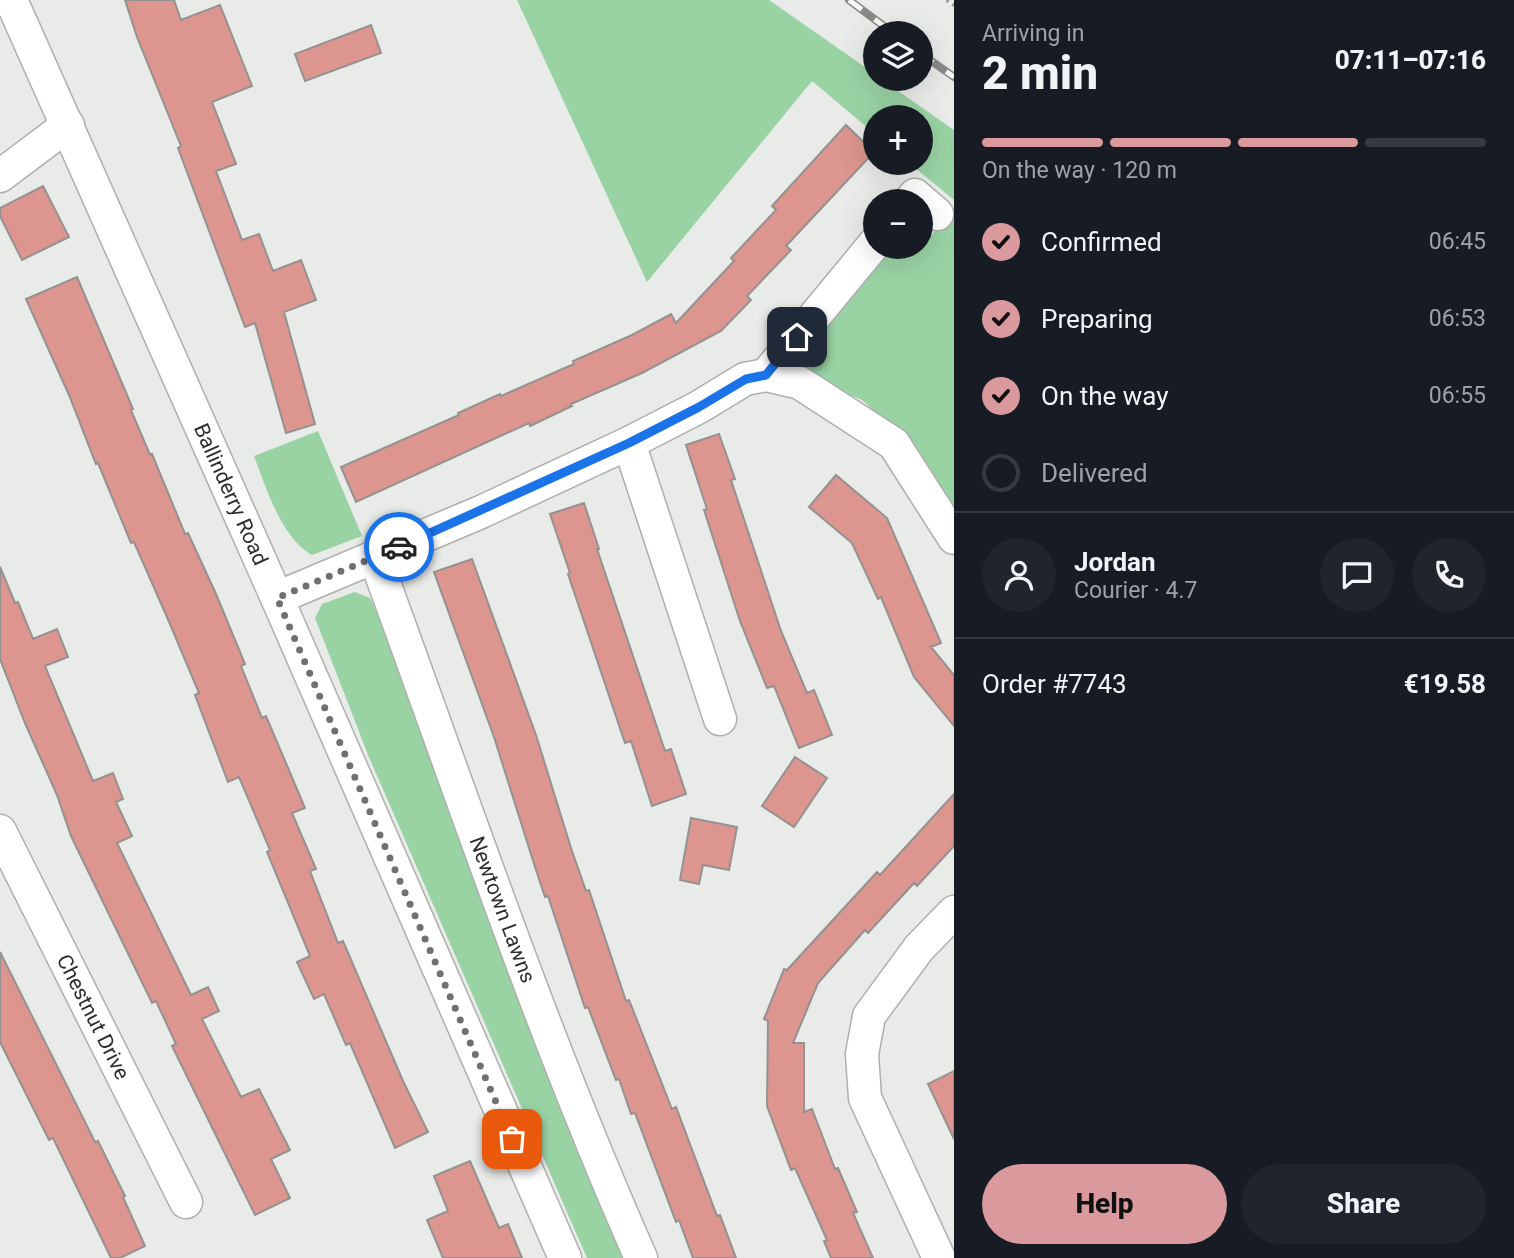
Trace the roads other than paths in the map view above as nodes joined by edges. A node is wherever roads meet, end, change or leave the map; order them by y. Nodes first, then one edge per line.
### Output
1 (12, 0) edge
2 (68, 125) junction
3 (0, 176) edge
4 (863, 258) edge
5 (766, 375) junction
6 (629, 443) junction
7 (954, 538) edge
8 (375, 558) junction
9 (277, 598) junction
10 (720, 719) dead end
11 (0, 831) edge
12 (954, 912) edge
13 (186, 1202) dead end
14 (565, 1258) edge
15 (641, 1258) edge
16 (939, 1258) edge

1 - 2 street, Ballinderry Road
2 - 3 street
2 - 9 street, Ballinderry Road
4 - 5 street
5 - 6 street
5 - 7 street
6 - 8 street
6 - 10 street
8 - 9 street
8 - 15 street, Newtown Lawns
9 - 14 street, Ballinderry Road
11 - 13 street, Chestnut Drive
12 - 16 street

